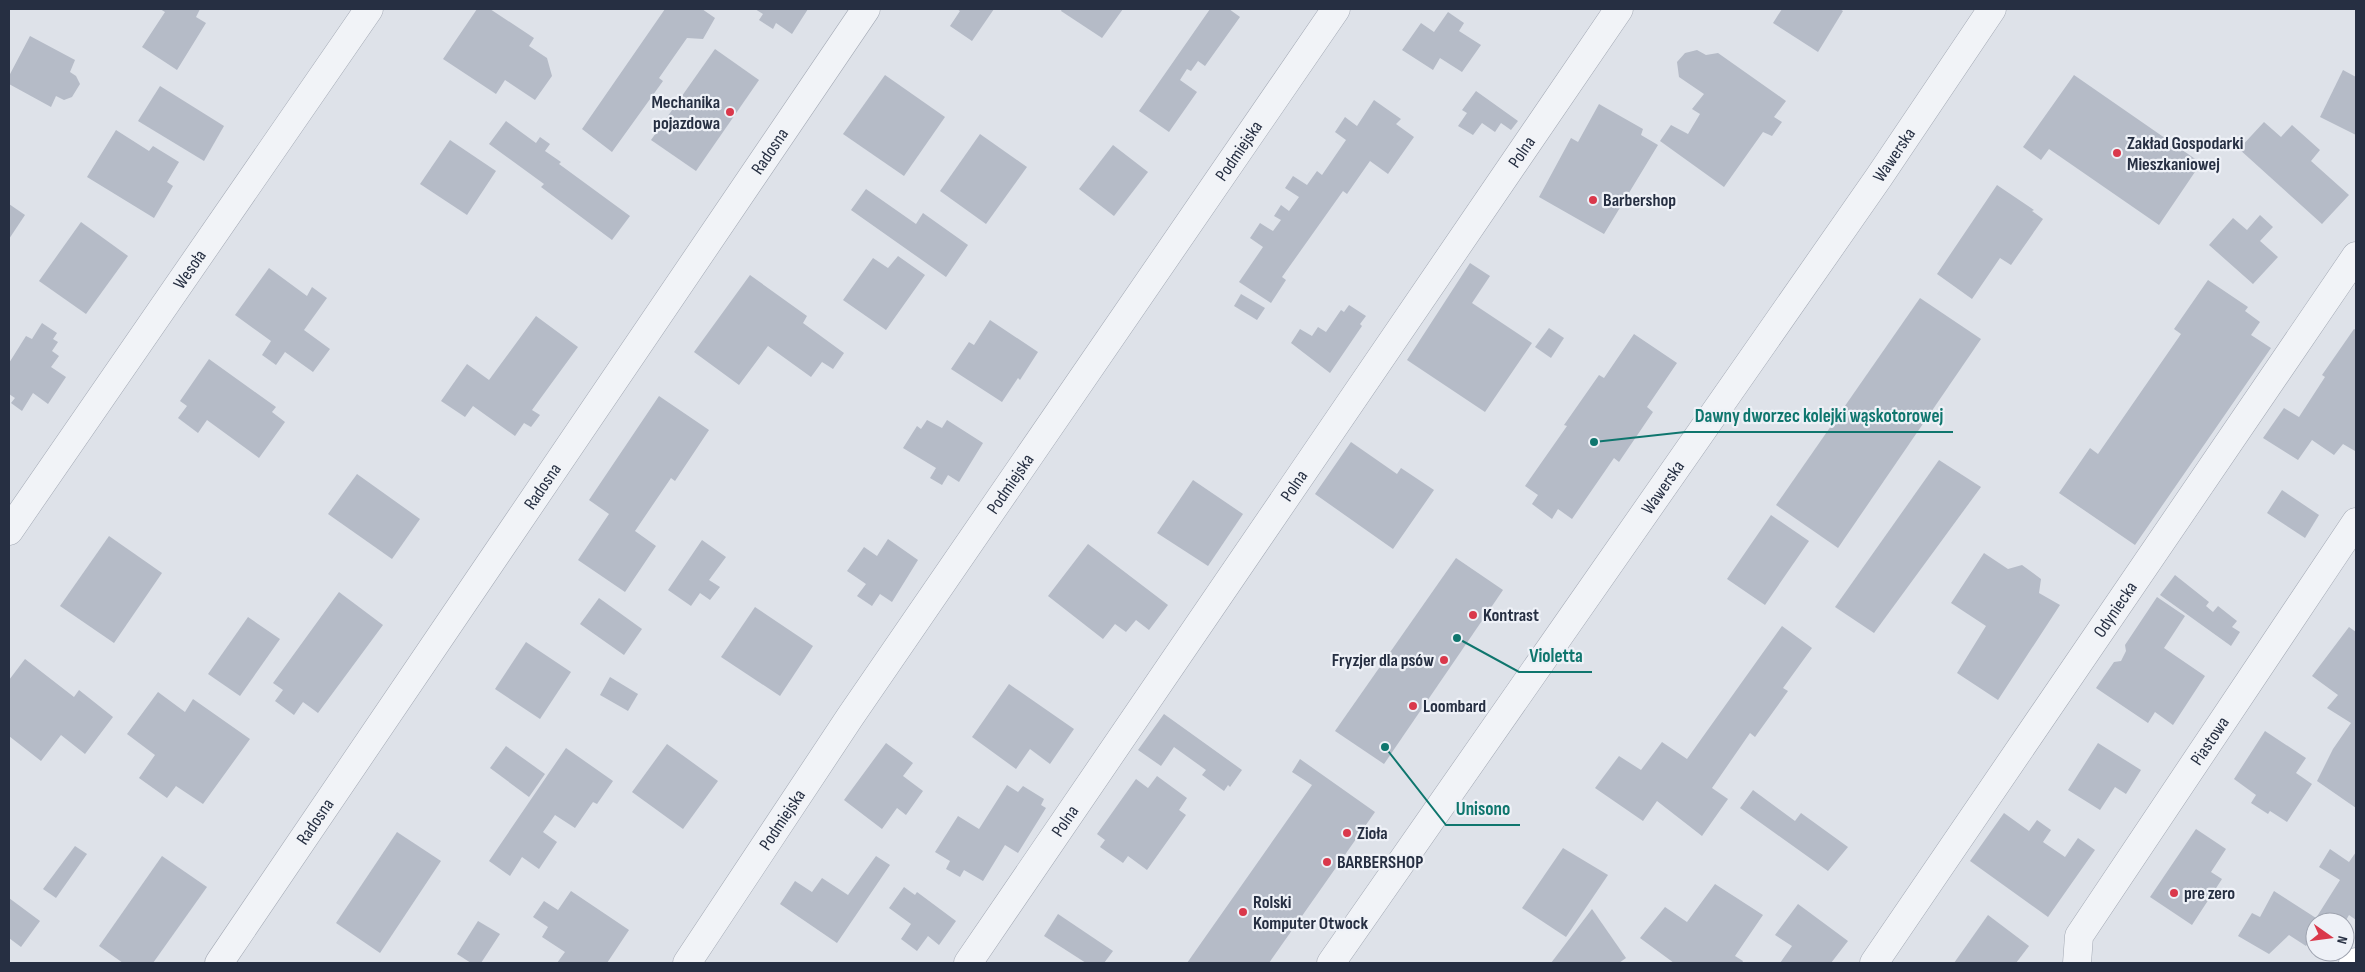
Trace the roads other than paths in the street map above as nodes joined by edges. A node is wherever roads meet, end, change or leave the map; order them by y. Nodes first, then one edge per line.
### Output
1 (368, 9) edge
2 (866, 9) edge
3 (1336, 9) edge
4 (1619, 9) edge
5 (1992, 9) edge
6 (2356, 256) edge
7 (2356, 522) edge
8 (9, 531) edge
9 (219, 963) edge
10 (687, 963) edge
11 (968, 963) edge
12 (1331, 963) edge
13 (1874, 963) edge
14 (2076, 963) edge

1 - 8 street, Wesoła
2 - 9 street, Radosna
3 - 10 street, Podmiejska
4 - 11 street, Polna
5 - 12 street, Wawerska
6 - 13 street, Odyniecka
7 - 14 street, Piastowa

